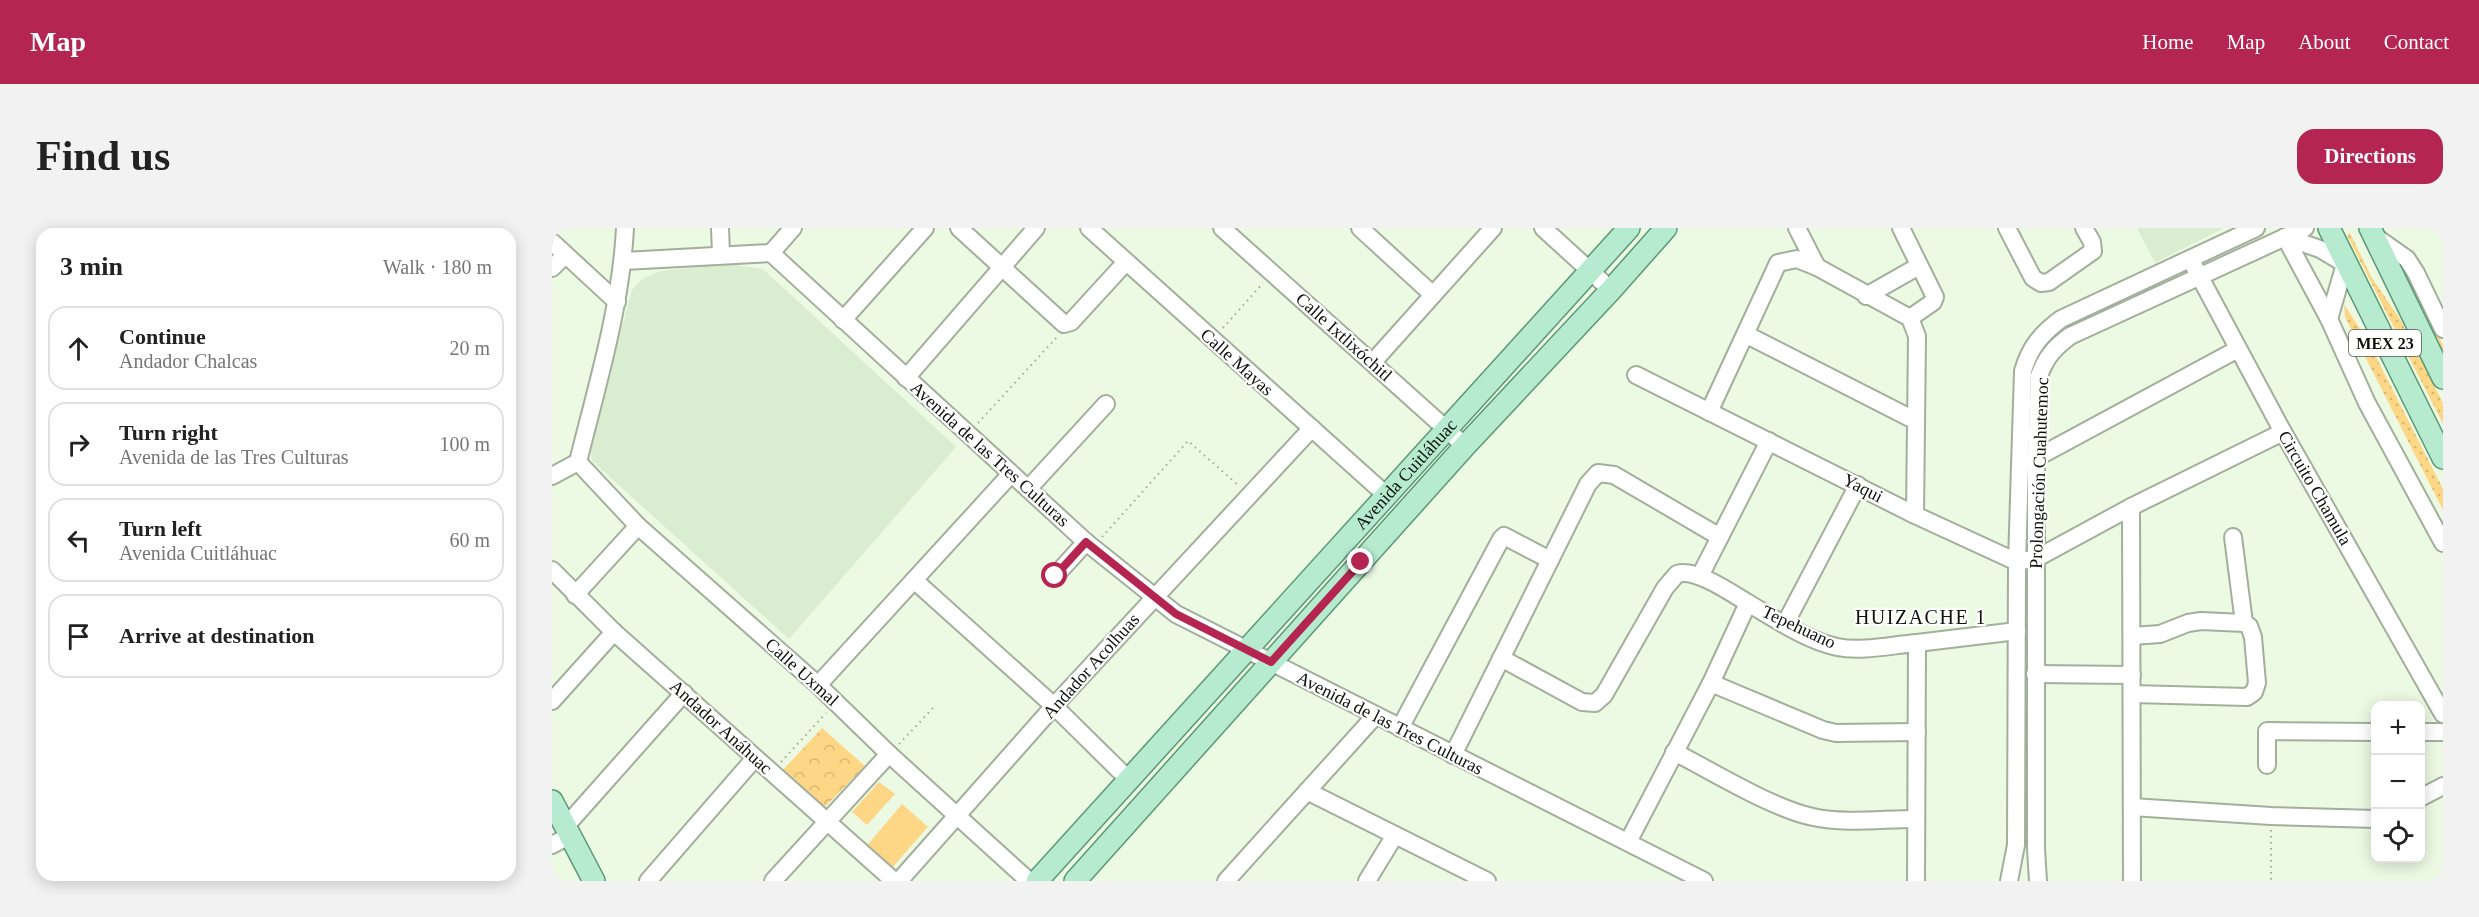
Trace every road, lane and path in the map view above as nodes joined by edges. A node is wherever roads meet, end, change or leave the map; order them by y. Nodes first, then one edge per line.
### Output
1 (625, 228) edge
2 (720, 228) edge
3 (793, 228) edge
4 (926, 228) edge
5 (959, 228) edge
6 (1036, 228) edge
7 (1089, 228) edge
8 (1221, 228) edge
9 (1492, 228) edge
10 (1543, 228) edge
11 (1629, 228) edge
12 (1666, 228) edge
13 (1797, 228) edge
14 (1901, 228) edge
15 (2007, 228) edge
16 (2084, 228) edge
17 (2256, 228) edge
18 (2306, 228) edge
19 (2329, 228) edge
20 (2372, 231) edge
21 (1372, 232) edge
22 (2285, 237) junction
23 (552, 242) edge
24 (771, 253) junction
25 (721, 254) junction
26 (565, 255) junction
27 (2191, 260) junction
28 (624, 261) junction
29 (1126, 262) junction
30 (2345, 264) junction
31 (1002, 266) junction
32 (1919, 266) junction
33 (1817, 267) junction
34 (552, 268) edge
35 (1592, 272) junction
36 (1272, 273) junction
37 (2200, 275) junction
38 (1611, 290) junction
39 (1432, 294) junction
40 (1866, 296) junction
41 (617, 302) junction
42 (1910, 318) junction
43 (2329, 319) junction
44 (843, 320) junction
45 (1064, 324) junction
46 (2443, 328) edge
47 (1747, 335) junction
48 (1213, 340) junction
49 (2238, 349) junction
50 (1373, 362) junction
51 (2442, 374) edge
52 (1636, 375) dead end
53 (906, 378) junction
54 (1106, 404) dead end
55 (1709, 412) junction
56 (1916, 421) junction
57 (1312, 428) junction
58 (1446, 429) junction
59 (2283, 432) junction
60 (968, 434) junction
61 (1769, 441) junction
62 (1465, 446) junction
63 (2443, 458) edge
64 (2036, 459) junction
65 (578, 462) junction
66 (1011, 474) junction
67 (552, 476) edge
68 (1858, 485) junction
69 (1028, 489) junction
70 (1249, 495) junction
71 (1386, 495) junction
72 (2131, 507) junction
73 (1915, 515) junction
74 (638, 526) junction
75 (1720, 537) junction
76 (2233, 537) dead end
77 (2443, 543) edge
78 (1090, 544) junction
79 (2037, 558) junction
80 (1550, 560) junction
81 (2017, 562) junction
82 (552, 570) edge
83 (1055, 576) dead end
84 (1700, 576) junction
85 (914, 580) junction
86 (575, 595) junction
87 (1154, 596) junction
88 (1748, 603) junction
89 (1785, 624) junction
90 (2246, 625) junction
91 (614, 632) junction
92 (2017, 632) junction
93 (2132, 636) junction
94 (1917, 643) junction
95 (1247, 651) junction
96 (1501, 658) junction
97 (1271, 662) junction
98 (2035, 674) junction
99 (2132, 675) junction
100 (1711, 683) junction
101 (818, 685) junction
102 (684, 693) junction
103 (2132, 694) junction
104 (552, 701) edge
105 (836, 703) junction
106 (1054, 706) junction
107 (934, 707) dead end
108 (2443, 714) edge
109 (1375, 716) junction
110 (1400, 728) junction
111 (1917, 732) junction
112 (2371, 732) edge
113 (2425, 732) edge
114 (2443, 732) edge
115 (1674, 752) junction
116 (889, 754) junction
117 (1453, 755) junction
118 (754, 758) junction
119 (2267, 765) dead end
120 (771, 773) junction
121 (1129, 780) junction
122 (2443, 786) edge
123 (1308, 791) junction
124 (2425, 796) edge
125 (552, 801) edge
126 (2132, 807) junction
127 (958, 815) junction
128 (2271, 816) junction
129 (1915, 819) junction
130 (2371, 819) edge
131 (826, 821) junction
132 (1395, 835) junction
133 (562, 836) edge
134 (1628, 842) junction
135 (1675, 874) edge
136 (1481, 880) edge
137 (594, 881) edge
138 (648, 881) edge
139 (773, 881) edge
140 (894, 881) edge
141 (899, 881) edge
142 (1029, 881) edge
143 (1037, 881) edge
144 (1075, 881) edge
145 (1226, 881) edge
146 (1367, 881) edge
147 (1704, 881) edge
148 (1916, 881) edge
149 (2010, 881) edge
150 (2038, 881) edge
151 (2132, 881) edge
152 (2271, 881) edge

1 - 28 street
2 - 25 street
3 - 24 street
4 - 44 street
5 - 31 street
6 - 31 street
7 - 29 street, Calle Mayas
8 - 36 street, Calle Ixtlixóchitl
9 - 39 street
10 - 35 street
11 - 35 main road, Avenida Cuitláhuac
12 - 38 main road, Avenida Cuitláhuac
13 - 33 street
14 - 32 street
15 - 16 street
17 - 27 street, Prolongación Cuahutemoc
18 - 22 street, Prolongación Cuahutemoc
19 - 30 main road, MEX 23
20 - 46 street
20 - 51 main road, MEX 23
21 - 39 street
22 - 30 street
22 - 37 street, Prolongación Cuahutemoc
22 - 43 street
23 - 26 street
24 - 25 street
24 - 44 street, Avenida de las Tres Culturas
25 - 28 street
26 - 34 street
26 - 41 street
27 - 37 street, Circuito Chamula
27 - 81 street, Prolongación Cuahutemoc
28 - 41 street
29 - 45 street
29 - 48 street, Calle Mayas
30 - 43 street
30 - 63 main road, MEX 23
31 - 45 street
31 - 53 street
32 - 40 street
32 - 42 street
33 - 40 street
33 - 47 street
35 - 38 street
35 - 58 main road, Avenida Cuitláhuac
36 - 48 path
36 - 50 street, Calle Ixtlixóchitl
37 - 49 street, Circuito Chamula
37 - 64 street, Prolongación Cuahutemoc
38 - 62 main road, Avenida Cuitláhuac
39 - 50 street
40 - 42 street
41 - 65 street
42 - 56 street
43 - 77 street
44 - 53 street, Avenida de las Tres Culturas
45 - 60 path
47 - 55 street
47 - 56 street
48 - 57 street, Calle Mayas
49 - 59 street, Circuito Chamula
49 - 64 street
50 - 58 street, Calle Ixtlixóchitl
52 - 55 street, Yaqui
53 - 60 street, Avenida de las Tres Culturas
54 - 69 street
55 - 61 street, Yaqui
56 - 73 street
57 - 70 street, Andador Acolhuas
57 - 71 street, Calle Mayas
58 - 62 street, Calle Ixtlixóchitl
58 - 71 main road, Avenida Cuitláhuac
59 - 72 street
59 - 108 street, Circuito Chamula
60 - 66 street, Avenida de las Tres Culturas
61 - 68 street, Yaqui
61 - 75 street
62 - 97 main road, Avenida Cuitláhuac
64 - 79 street, Prolongación Cuahutemoc
65 - 67 street
65 - 74 street, Calle Uxmal
66 - 69 street, Avenida de las Tres Culturas
66 - 85 street
68 - 73 street, Yaqui
68 - 89 street
69 - 78 street, Avenida de las Tres Culturas
70 - 78 path
70 - 87 street, Andador Acolhuas
71 - 95 main road, Avenida Cuitláhuac
72 - 79 street
72 - 93 street
73 - 81 street, Yaqui
74 - 86 street
74 - 101 street, Calle Uxmal
75 - 80 street
75 - 84 street
76 - 90 street
78 - 83 street
78 - 87 street, Avenida de las Tres Culturas
79 - 81 street
79 - 98 street, Prolongación Cuahutemoc
80 - 96 street
80 - 110 street
81 - 92 street, Prolongación Cuahutemoc
82 - 86 street, Andador Anáhuac
84 - 88 street
84 - 96 street
85 - 101 street
85 - 106 street
86 - 91 street, Andador Anáhuac
87 - 95 street, Avenida de las Tres Culturas
87 - 106 street, Andador Acolhuas
88 - 89 street, Tepehuano
88 - 100 street, Tepehuano
89 - 94 street, Tepehuano
90 - 93 street
90 - 103 street
91 - 102 street, Andador Anáhuac
91 - 104 street
92 - 94 street, Tepehuano
92 - 149 street, Prolongación Cuahutemoc
93 - 99 street
94 - 111 street
95 - 97 street, Avenida de las Tres Culturas
95 - 121 main road, Avenida Cuitláhuac
96 - 117 street
97 - 109 street, Avenida de las Tres Culturas
97 - 144 main road, Avenida Cuitláhuac
98 - 99 street
98 - 150 street, Prolongación Cuahutemoc
99 - 103 street
100 - 111 street
100 - 115 street, Tepehuano
101 - 105 street, Calle Uxmal
102 - 118 street, Andador Anáhuac
102 - 133 street
103 - 126 street
105 - 116 street, Calle Uxmal
105 - 120 path
106 - 121 street
106 - 127 street, Andador Acolhuas
107 - 116 path
109 - 110 street, Avenida de las Tres Culturas
109 - 123 street
110 - 117 street, Avenida de las Tres Culturas
111 - 129 street
112 - 119 street
113 - 114 street
115 - 129 street
115 - 134 street, Tepehuano
116 - 127 street, Calle Uxmal
116 - 131 street
117 - 134 street, Avenida de las Tres Culturas
118 - 120 street, Andador Anáhuac
118 - 138 street
120 - 131 street, Andador Anáhuac
121 - 143 main road, Avenida Cuitláhuac
122 - 124 street
123 - 132 street
123 - 145 street
125 - 133 main road
126 - 128 street
126 - 151 street
127 - 141 street, Andador Acolhuas
127 - 142 street, Calle Uxmal
128 - 130 street
128 - 152 path
129 - 148 street
131 - 139 street
131 - 140 street, Andador Anáhuac
132 - 136 street
132 - 146 street
133 - 137 main road
134 - 135 street, Avenida de las Tres Culturas
135 - 147 street, Avenida de las Tres Culturas

